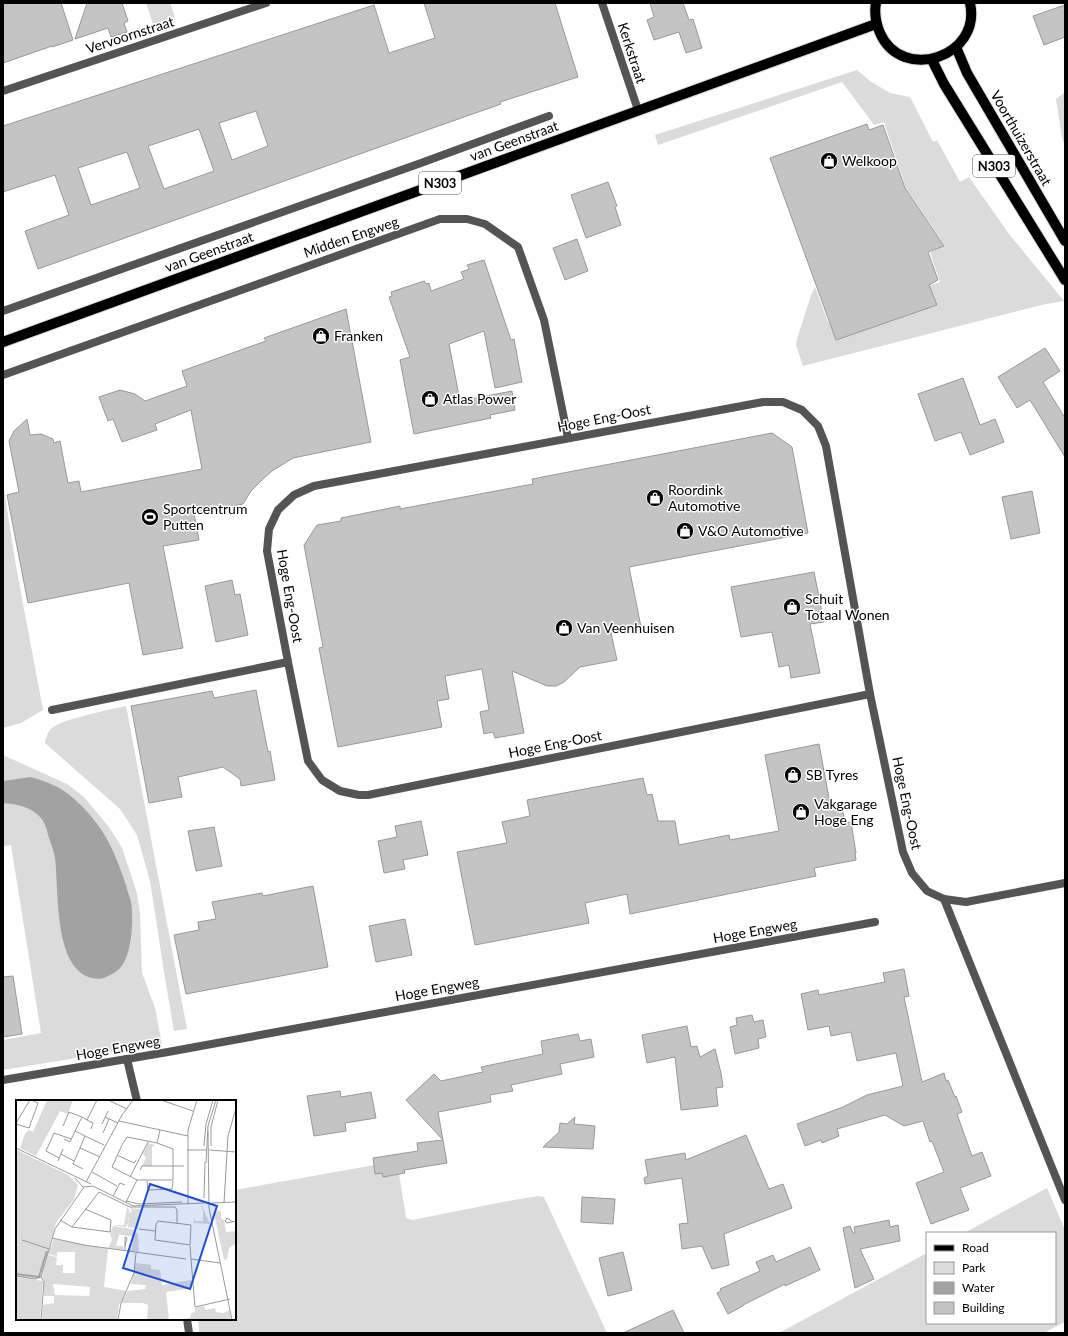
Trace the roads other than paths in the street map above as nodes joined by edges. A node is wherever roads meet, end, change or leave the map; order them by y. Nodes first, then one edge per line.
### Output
1 (266, 3) edge
2 (602, 3) edge
3 (876, 3) edge
4 (970, 3) edge
5 (876, 24) junction
6 (956, 47) junction
7 (932, 60) junction
8 (3, 91) edge
9 (638, 110) junction
10 (549, 116) dead end
11 (1065, 241) edge
12 (1065, 280) edge
13 (3, 311) edge
14 (3, 342) edge
15 (3, 375) edge
16 (568, 438) junction
17 (288, 662) junction
18 (870, 694) junction
19 (52, 710) dead end
20 (1065, 883) edge
21 (944, 899) junction
22 (875, 922) dead end
23 (127, 1059) junction
24 (3, 1080) edge
25 (137, 1100) edge
26 (1065, 1200) edge
27 (187, 1320) edge
28 (189, 1333) edge

1 - 8 street, Vervoornstraat
2 - 9 street, Kerkstraat
3 - 5 main road
4 - 6 main road
5 - 7 main road
5 - 9 main road, van Geenstraat / N303
6 - 7 main road
6 - 11 main road, Voorthuizerstraat / N303
7 - 12 main road, N303
9 - 14 main road, van Geenstraat / N303
10 - 13 street, van Geenstraat
15 - 16 street, Midden Engweg
16 - 17 street, Hoge Eng-Oost
16 - 18 street, Hoge Eng-Oost
17 - 18 street, Hoge Eng-Oost
17 - 19 street, Hoge Eng-Oost
18 - 21 street, Hoge Eng-Oost
20 - 21 street, Hoge Eng-Oost
21 - 26 street
22 - 23 street, Hoge Engweg
23 - 24 street, Hoge Engweg
23 - 25 street
27 - 28 street

